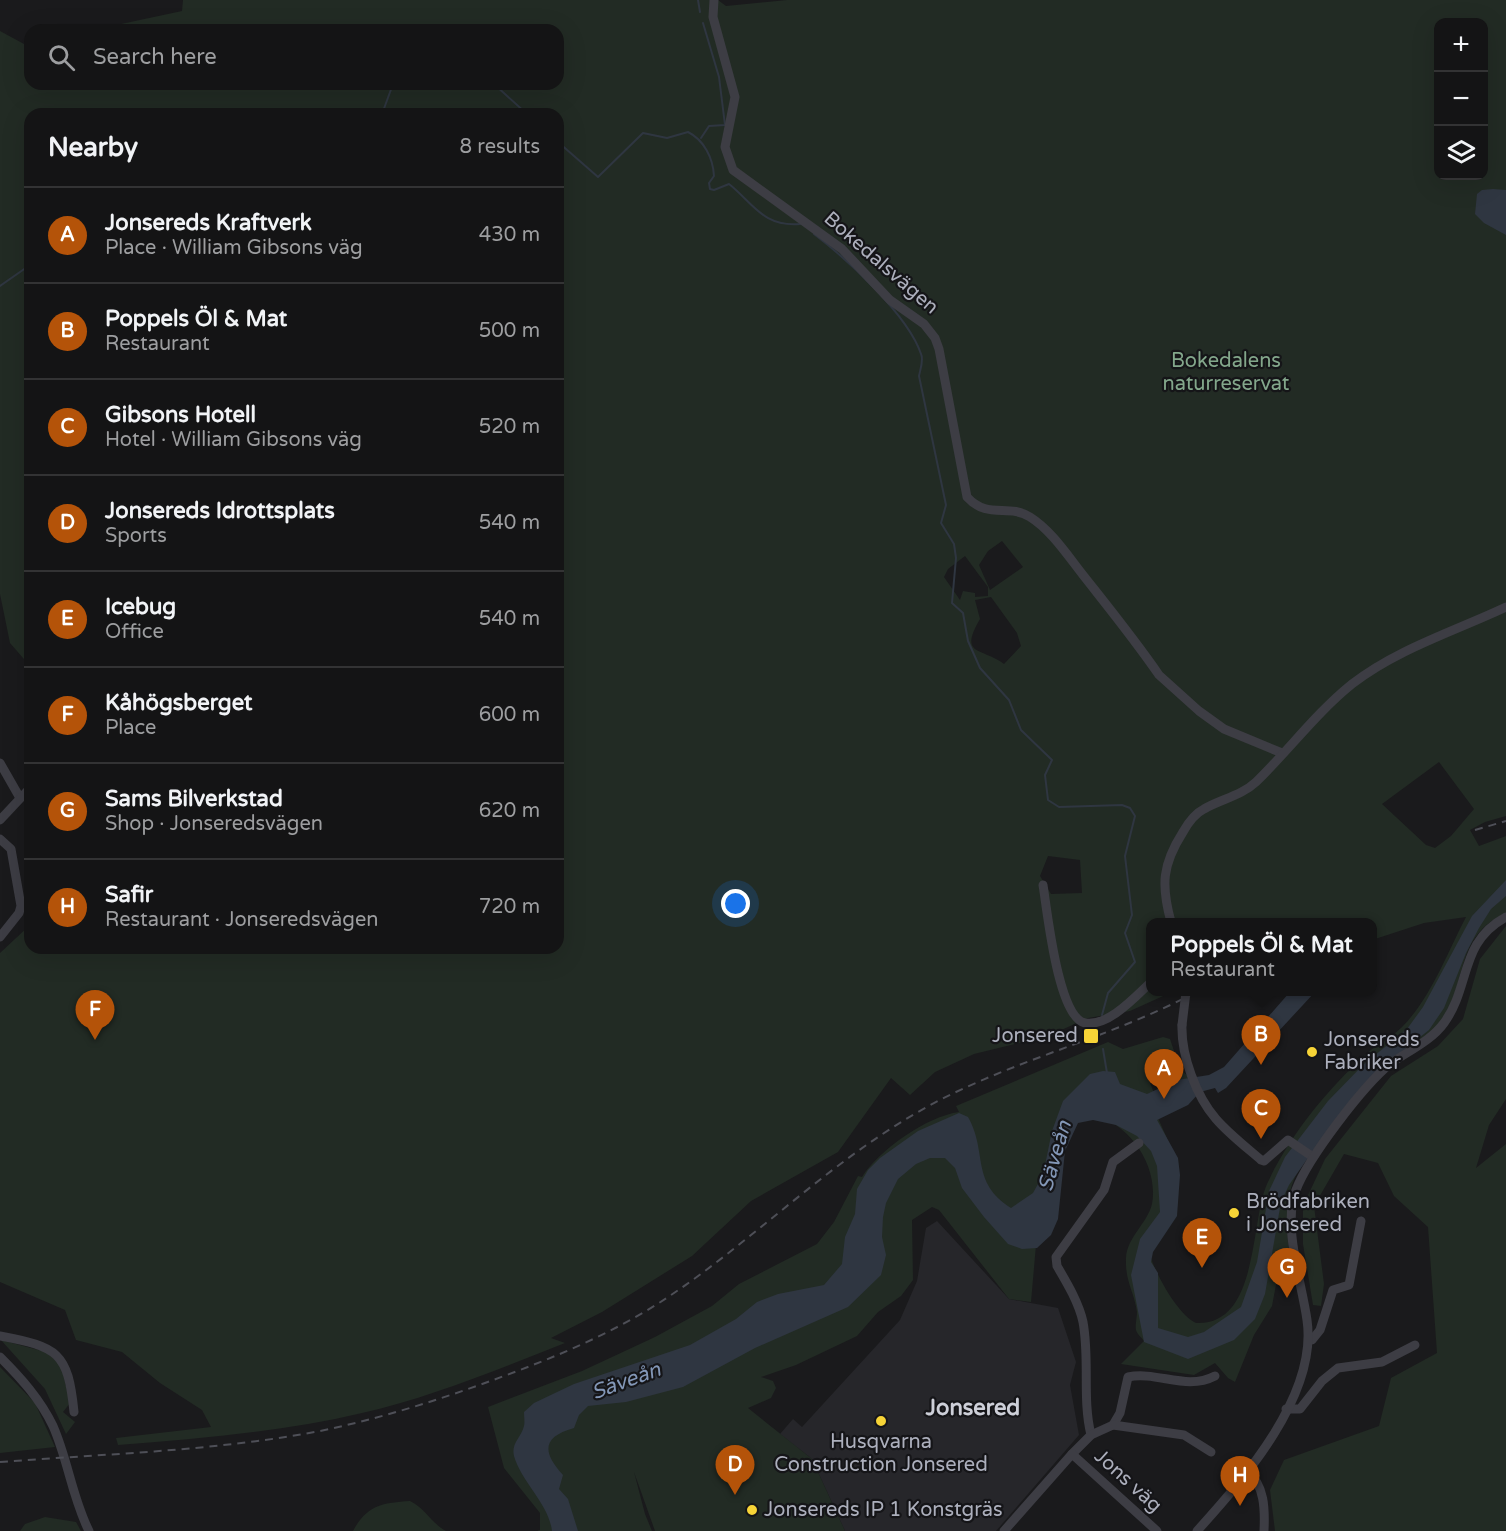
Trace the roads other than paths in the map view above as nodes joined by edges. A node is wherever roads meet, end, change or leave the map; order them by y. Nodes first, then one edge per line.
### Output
1 (714, 0) edge
2 (1506, 607) edge
3 (1282, 753) junction
4 (0, 763) edge
5 (24, 794) edge
6 (20, 798) junction
7 (0, 820) edge
8 (0, 839) edge
9 (1043, 885) dead end
10 (1506, 916) edge
11 (1170, 918) edge
12 (0, 937) edge
13 (1146, 987) edge
14 (1186, 996) edge
15 (1139, 1143) dead end
16 (1312, 1156) junction
17 (1361, 1221) dead end
18 (0, 1336) edge
19 (1309, 1340) junction
20 (1415, 1345) dead end
21 (0, 1357) edge
22 (1215, 1376) dead end
23 (1286, 1409) junction
24 (74, 1412) dead end
25 (1113, 1425) junction
26 (1091, 1435) junction
27 (1211, 1452) dead end
28 (1072, 1454) junction
29 (1247, 1471) junction
30 (89, 1531) edge
31 (1004, 1531) edge
32 (1157, 1531) edge
33 (1197, 1531) edge
34 (1264, 1531) edge

1 - 3 street, Bokedalsvägen
2 - 3 street
3 - 11 street
4 - 6 street
5 - 6 street
6 - 7 street
8 - 12 street
9 - 13 street
10 - 16 street
14 - 16 street, bridge
15 - 26 street
16 - 19 street
17 - 19 street
18 - 24 street
19 - 23 street
20 - 23 street
21 - 30 street
22 - 25 street
23 - 29 street
25 - 26 street
25 - 27 street
26 - 28 street
28 - 31 street, Jons väg
28 - 32 street, Jons väg
29 - 33 street
29 - 34 street

